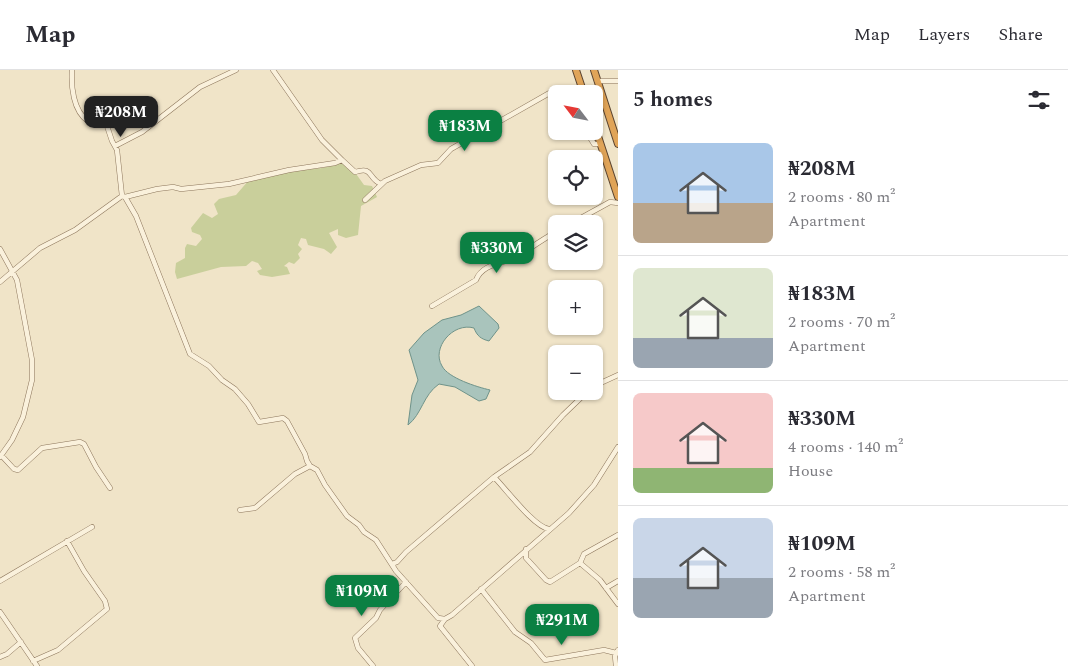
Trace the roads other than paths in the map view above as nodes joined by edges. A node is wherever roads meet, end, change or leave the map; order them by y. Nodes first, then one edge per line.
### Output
1 (72, 70) edge
2 (236, 70) edge
3 (273, 70) edge
4 (576, 70) edge
5 (594, 70) edge
6 (598, 81) junction
7 (618, 81) edge
8 (581, 85) edge
9 (548, 94) edge
10 (592, 140) edge
11 (599, 140) edge
12 (600, 144) junction
13 (618, 144) edge
14 (115, 146) junction
15 (342, 160) junction
16 (380, 184) junction
17 (123, 196) junction
18 (618, 197) edge
19 (365, 200) dead end
20 (618, 203) edge
21 (586, 215) edge
22 (548, 237) edge
23 (0, 249) edge
24 (12, 274) junction
25 (0, 282) edge
26 (432, 306) dead end
27 (618, 375) edge
28 (603, 382) edge
29 (579, 400) edge
30 (618, 447) edge
31 (1, 457) edge
32 (310, 466) junction
33 (494, 477) junction
34 (110, 488) dead end
35 (240, 510) dead end
36 (92, 527) dead end
37 (549, 529) junction
38 (618, 535) edge
39 (67, 541) junction
40 (526, 548) junction
41 (580, 563) junction
42 (392, 564) junction
43 (0, 581) edge
44 (618, 581) edge
45 (406, 582) junction
46 (606, 588) junction
47 (481, 589) junction
48 (618, 604) edge
49 (0, 612) edge
50 (444, 619) junction
51 (21, 642) junction
52 (617, 651) edge
53 (0, 657) edge
54 (33, 661) junction
55 (37, 666) edge
56 (373, 666) edge
57 (472, 666) edge
58 (616, 666) edge

1 - 14 street
2 - 14 street
3 - 15 street
4 - 8 highway
5 - 6 highway
6 - 7 street
6 - 13 highway
9 - 16 street
10 - 12 street
11 - 12 highway
12 - 18 highway
14 - 17 street
15 - 16 street
15 - 17 street
16 - 19 street
17 - 24 street
17 - 32 street
20 - 21 street
22 - 26 street
23 - 24 street
24 - 25 street
24 - 31 street
27 - 28 street
29 - 33 street
30 - 37 street
31 - 34 street
32 - 35 street
32 - 42 street
33 - 37 street
33 - 42 street
36 - 39 street
37 - 40 street
38 - 41 street
39 - 43 street
39 - 54 street
40 - 41 street
40 - 47 street
41 - 46 street
42 - 45 street
44 - 46 street
45 - 50 street
45 - 56 street
46 - 48 street
47 - 50 street
47 - 52 street
49 - 51 street
50 - 57 street
51 - 53 street
51 - 54 street
52 - 58 street
54 - 55 street

